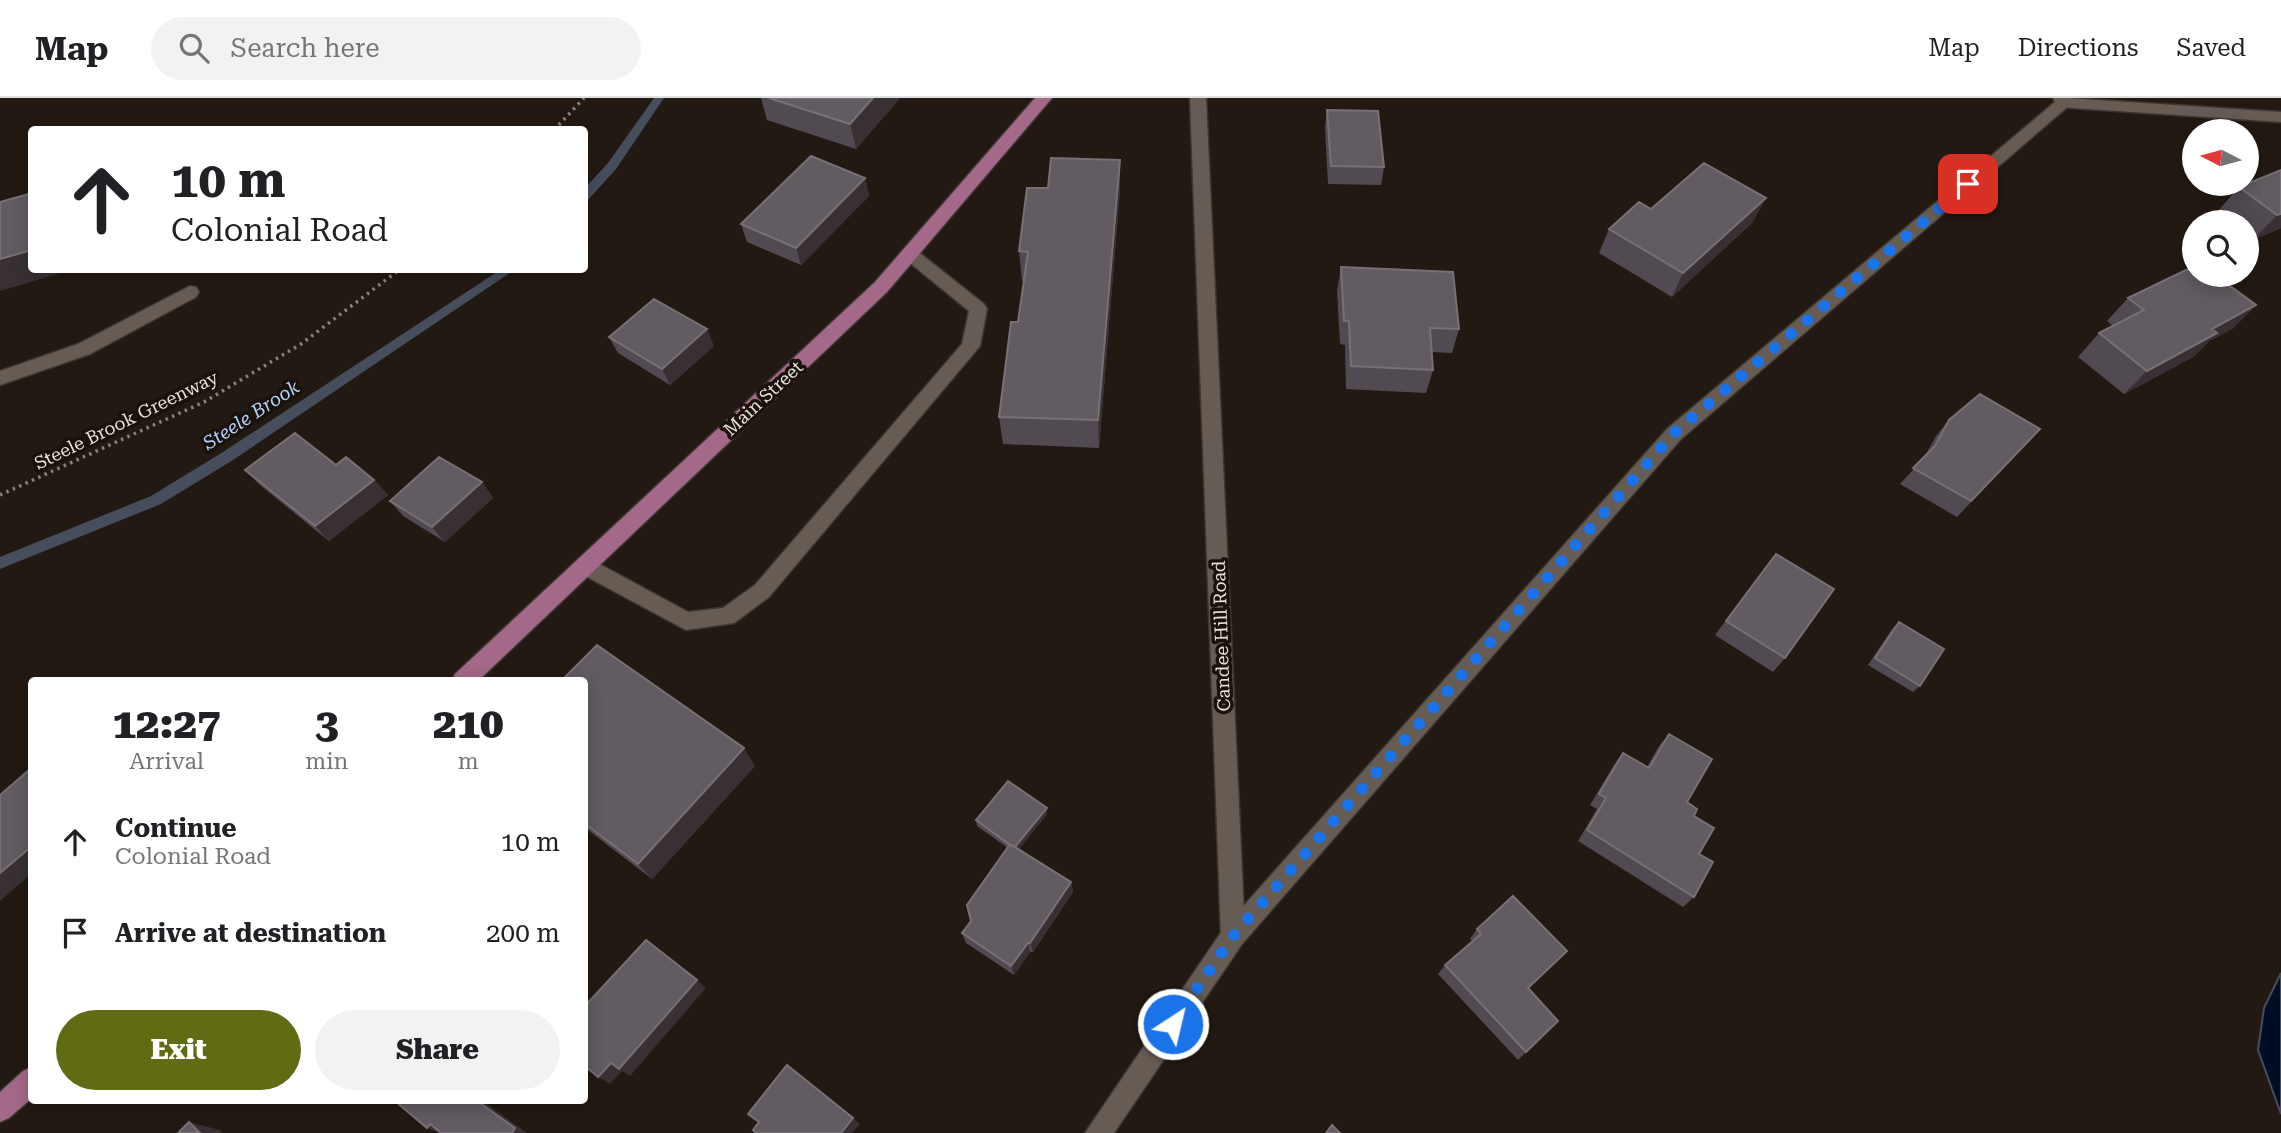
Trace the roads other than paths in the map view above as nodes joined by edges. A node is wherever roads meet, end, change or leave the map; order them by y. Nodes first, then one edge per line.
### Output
1 (1044, 98) edge
2 (1198, 98) edge
3 (2062, 101) edge
4 (2281, 117) edge
5 (911, 254) junction
6 (190, 292) dead end
7 (0, 378) edge
8 (584, 566) junction
9 (467, 677) edge
10 (1233, 936) junction
11 (28, 1084) edge
12 (0, 1109) edge
13 (1098, 1133) edge

1 - 5 main road, Main Street
2 - 10 street, Candee Hill Road
3 - 4 street
3 - 10 street
5 - 8 main road, Main Street
5 - 8 street
6 - 7 street
8 - 9 main road, Main Street
10 - 13 street
11 - 12 main road

